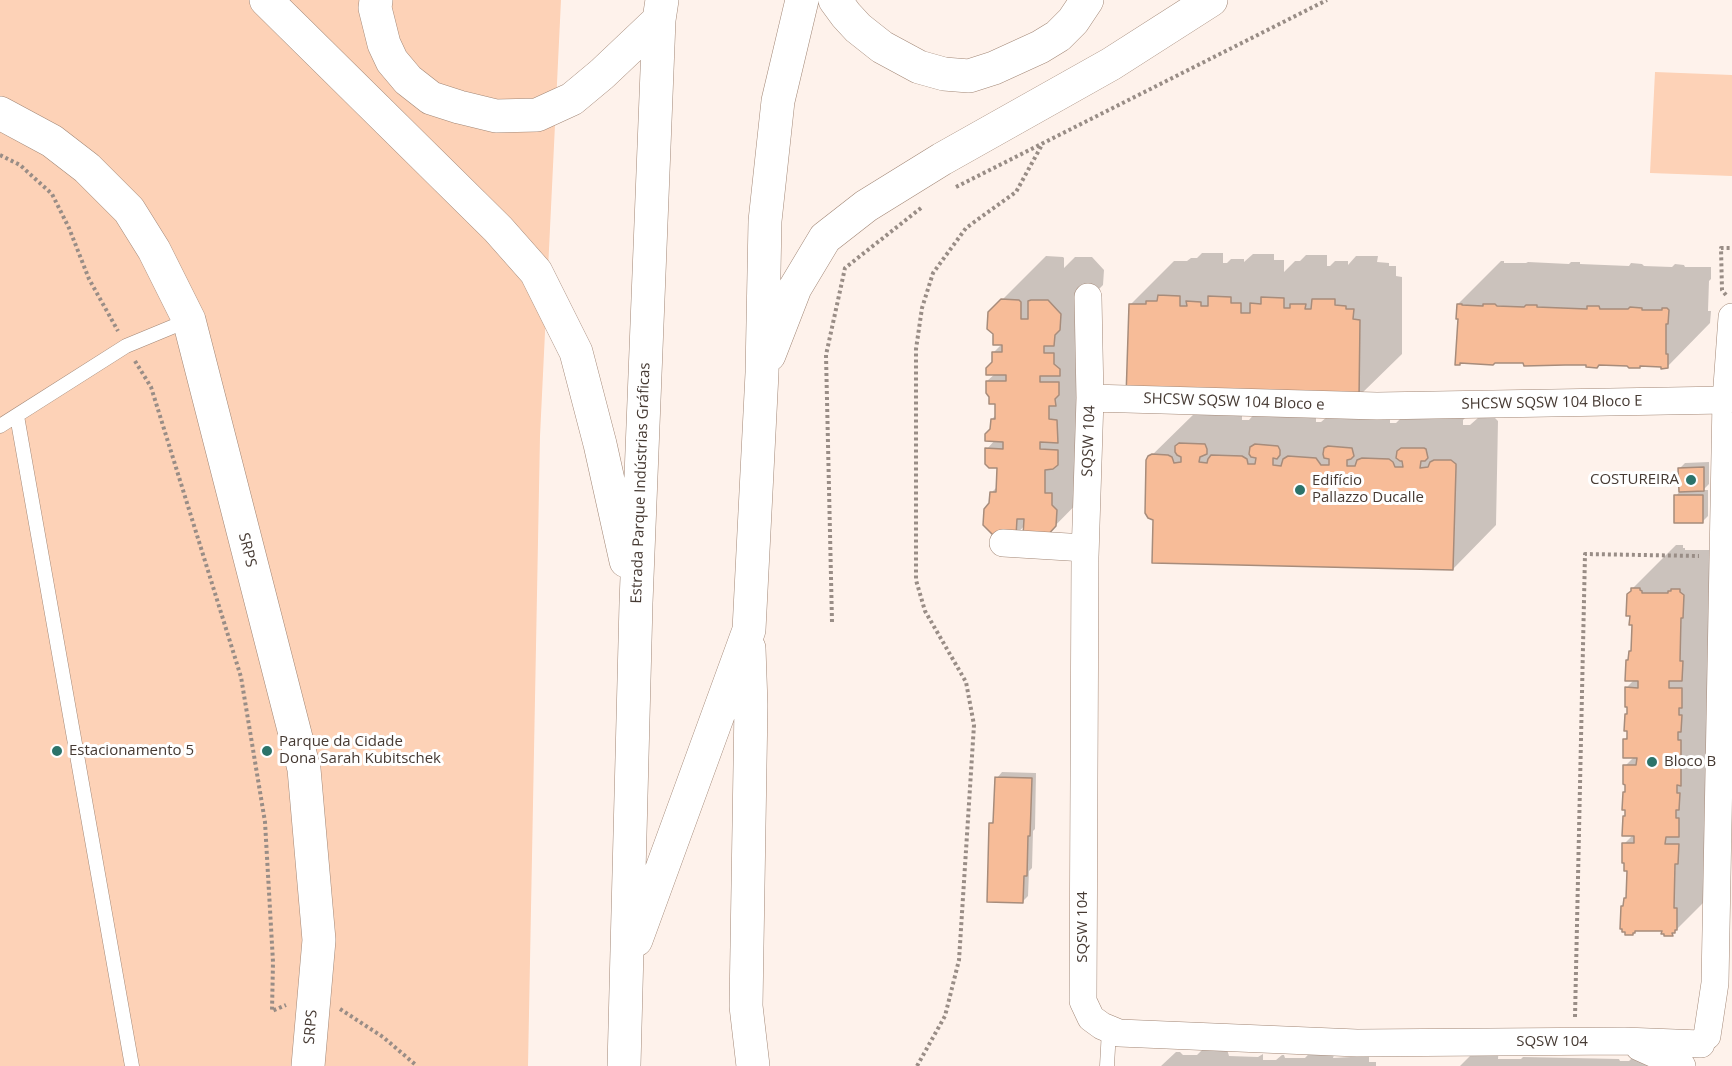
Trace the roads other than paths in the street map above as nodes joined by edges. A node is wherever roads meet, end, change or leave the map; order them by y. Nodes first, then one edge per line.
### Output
1 (266, 0) edge
2 (376, 0) edge
3 (802, 0) edge
4 (835, 0) edge
5 (1087, 0) edge
6 (1211, 0) edge
7 (661, 10) edge
8 (0, 113) edge
9 (1088, 297) dead end
10 (1730, 307) edge
11 (189, 320) junction
12 (762, 373) junction
13 (1090, 398) junction
14 (1726, 400) junction
15 (1377, 406) joint
16 (17, 416) junction
17 (0, 426) edge
18 (1003, 543) dead end
19 (1085, 548) junction
20 (636, 603) junction
21 (749, 630) junction
22 (626, 967) junction
23 (1715, 983) junction
24 (1732, 1010) edge
25 (1109, 1030) junction
26 (1624, 1041) junction
27 (1709, 1044) edge
28 (132, 1066) edge
29 (308, 1066) edge
30 (624, 1066) edge
31 (753, 1066) edge
32 (1107, 1066) edge
33 (1682, 1066) edge

1 - 20 main road
2 - 7 main road
3 - 12 main road, Estrada Parque Indústrias Gráficas
4 - 5 main road
6 - 12 main road
7 - 20 main road, Estrada Parque Indústrias Gráficas
8 - 11 main road, SRPS
9 - 13 street, SQSW 104
10 - 14 street
11 - 16 lane
11 - 29 main road, SRPS
12 - 21 main road, Estrada Parque Indústrias Gráficas
13 - 15 street, SHCSW SQSW 104 Bloco e
13 - 19 street, SQSW 104
14 - 15 street, SHCSW SQSW 104 Bloco E
14 - 23 street
16 - 17 lane
16 - 28 lane
18 - 19 street
19 - 25 street, SQSW 104
20 - 22 main road, Estrada Parque Indústrias Gráficas
21 - 22 main road, Estrada Parque Indústrias Gráficas
21 - 31 main road, Estrada Parque Indústrias Gráficas
22 - 30 main road, Estrada Parque Indústrias Gráficas
23 - 24 street
23 - 27 street
25 - 26 street, SQSW 104
25 - 32 lane
26 - 27 street, SQSW 104
26 - 33 street, SQSW 104

